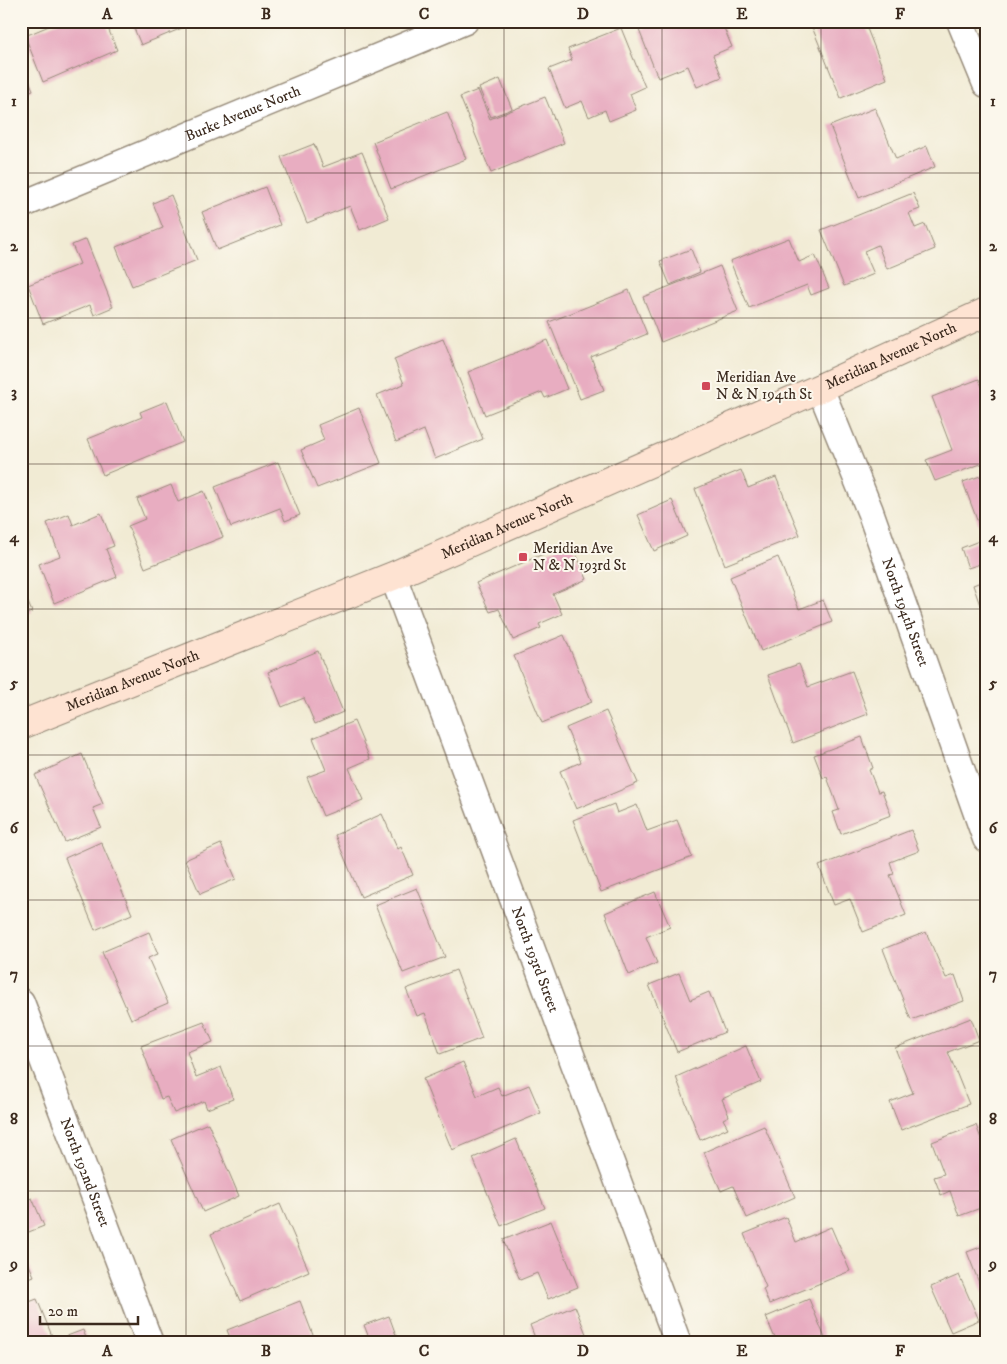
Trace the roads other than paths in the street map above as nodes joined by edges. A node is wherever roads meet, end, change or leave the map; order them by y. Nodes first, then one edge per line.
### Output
1 (465, 21) edge
2 (960, 21) edge
3 (986, 84) edge
4 (21, 205) edge
5 (986, 312) edge
6 (820, 388) junction
7 (393, 576) junction
8 (21, 725) edge
9 (986, 839) edge
10 (21, 1002) edge
11 (150, 1343) edge
12 (678, 1343) edge

1 - 4 street, Burke Avenue North
2 - 3 street
5 - 6 street, Meridian Avenue North
6 - 7 street, Meridian Avenue North
6 - 9 street, North 194th Street
7 - 8 street, Meridian Avenue North
7 - 12 street, North 193rd Street
10 - 11 street, North 192nd Street

